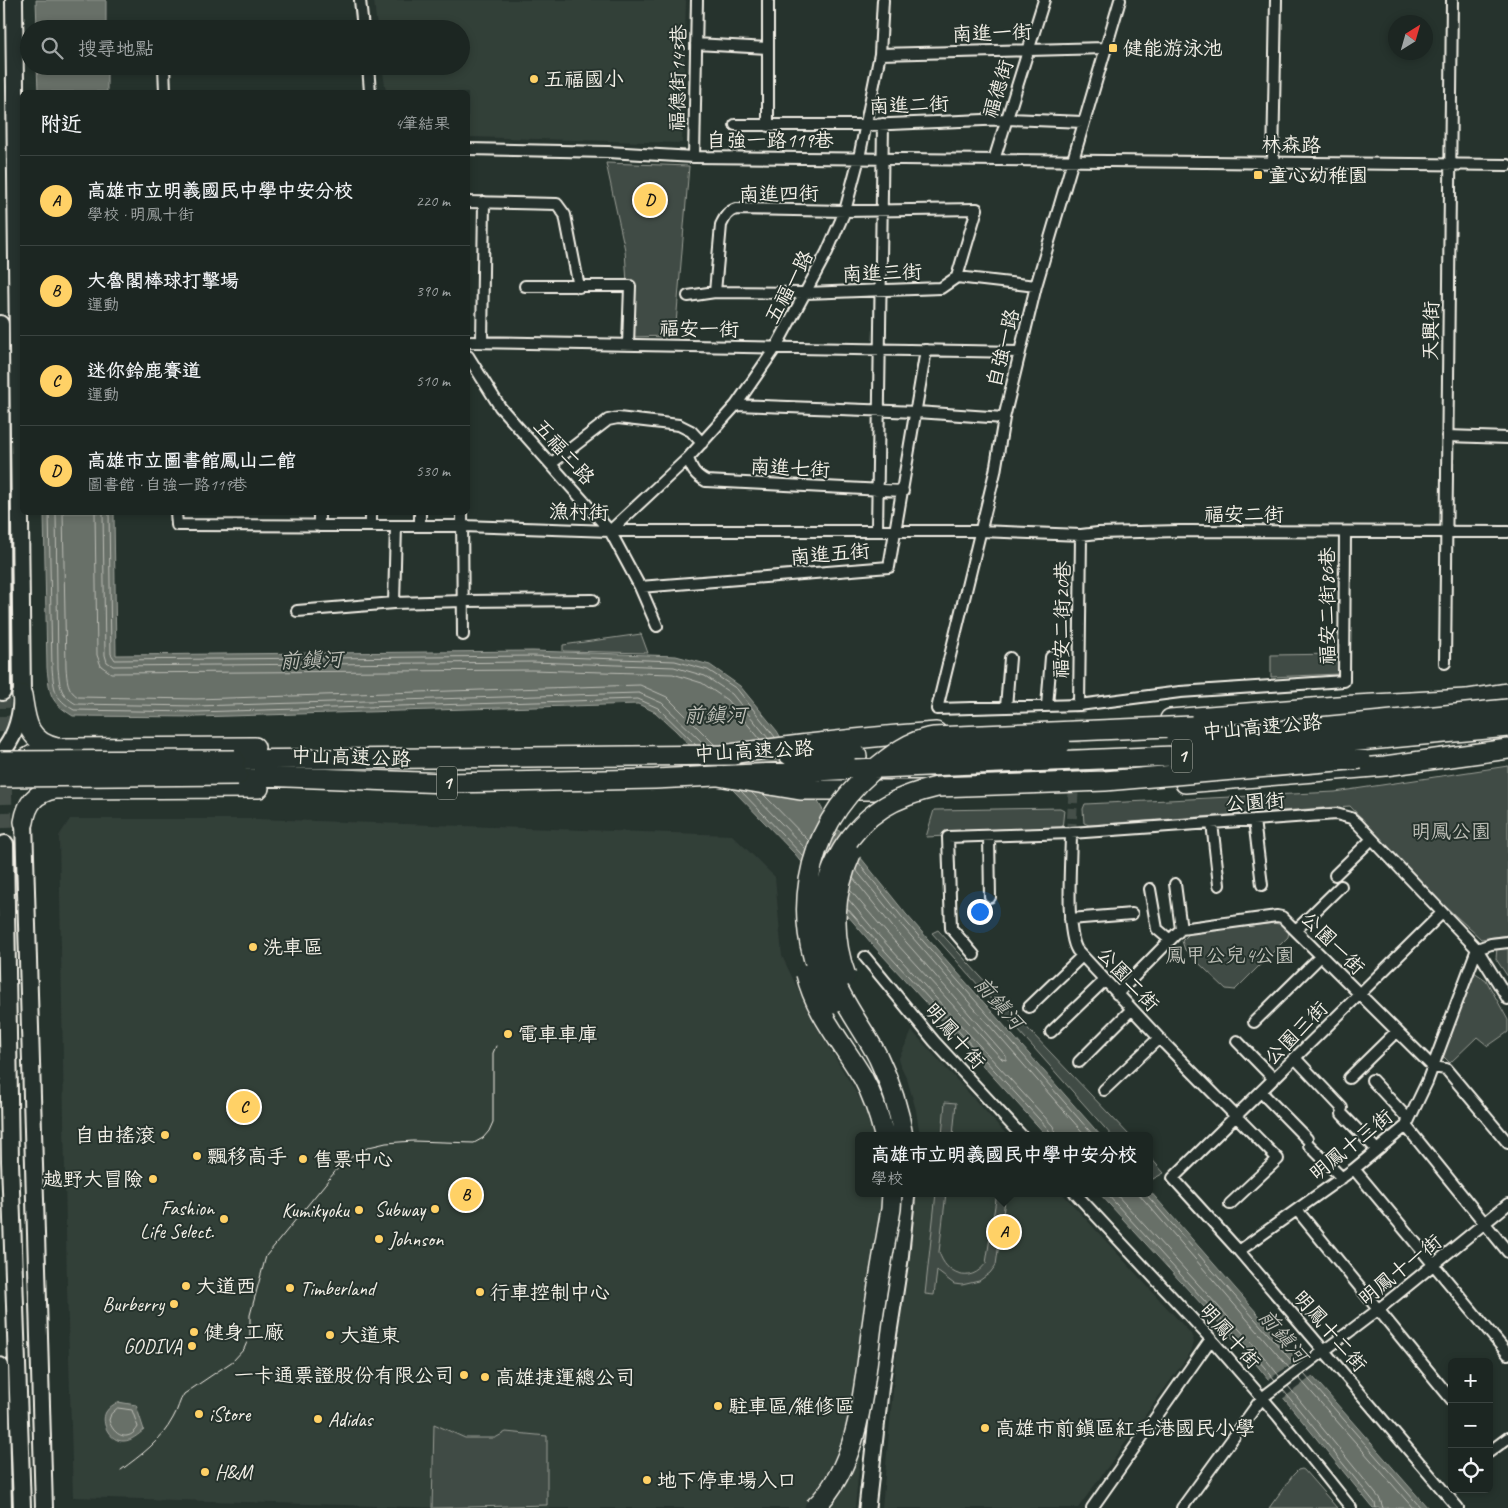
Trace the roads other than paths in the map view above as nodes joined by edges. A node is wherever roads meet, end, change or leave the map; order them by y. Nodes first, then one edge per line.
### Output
1 (14, 0) edge
2 (360, 0) edge
3 (697, 0) edge
4 (768, 0) edge
5 (883, 0) edge
6 (1044, 0) edge
7 (1120, 0) edge
8 (1276, 0) edge
9 (1452, 0) edge
10 (363, 20) edge
11 (696, 44) junction
12 (768, 48) junction
13 (1105, 48) junction
14 (1029, 49) junction
15 (880, 54) junction
16 (164, 75) edge
17 (369, 75) edge
18 (165, 90) edge
19 (370, 90) edge
20 (1007, 119) junction
21 (1083, 122) junction
22 (883, 124) junction
23 (735, 125) dead end
24 (867, 125) junction
25 (768, 126) junction
26 (470, 149) edge
27 (694, 157) junction
28 (859, 158) junction
29 (882, 158) junction
30 (994, 160) junction
31 (1073, 161) junction
32 (1273, 162) junction
33 (1450, 164) junction
34 (1508, 165) edge
35 (470, 202) edge
36 (484, 202) junction
37 (882, 210) junction
38 (845, 211) junction
39 (957, 277) junction
40 (525, 286) dead end
41 (579, 286) junction
42 (1036, 286) junction
43 (880, 290) junction
44 (715, 292) junction
45 (805, 294) junction
46 (688, 296) dead end
47 (0, 324) edge
48 (470, 342) edge
49 (482, 342) junction
50 (628, 345) junction
51 (776, 348) junction
52 (880, 350) junction
53 (926, 350) junction
54 (1020, 352) junction
55 (470, 359) edge
56 (736, 405) junction
57 (879, 411) junction
58 (917, 412) junction
59 (1004, 418) junction
60 (1448, 436) junction
61 (1508, 438) edge
62 (702, 443) junction
63 (688, 458) junction
64 (552, 463) junction
65 (877, 490) junction
66 (902, 491) junction
67 (176, 515) edge
68 (319, 515) edge
69 (371, 515) edge
70 (420, 515) edge
71 (462, 515) edge
72 (320, 526) junction
73 (371, 526) junction
74 (396, 526) junction
75 (420, 526) junction
76 (462, 526) junction
77 (877, 531) junction
78 (980, 531) junction
79 (610, 532) junction
80 (895, 532) junction
81 (1345, 532) junction
82 (1446, 532) junction
83 (1508, 532) edge
84 (1081, 536) junction
85 (640, 586) junction
86 (593, 600) dead end
87 (463, 601) junction
88 (394, 603) junction
89 (297, 610) dead end
90 (657, 626) dead end
91 (463, 635) dead end
92 (1051, 657) dead end
93 (1010, 658) dead end
94 (1445, 663) dead end
95 (2, 692) dead end
96 (1508, 693) edge
97 (22, 695) junction
98 (1466, 699) junction
99 (1079, 705) junction
100 (1047, 706) junction
101 (1006, 707) junction
102 (1508, 709) edge
103 (1508, 727) edge
104 (922, 738) junction
105 (1508, 740) edge
106 (59, 748) junction
107 (1508, 749) edge
108 (0, 755) edge
109 (723, 755) junction
110 (432, 758) junction
111 (0, 761) edge
112 (237, 768) junction
113 (718, 776) junction
114 (0, 777) edge
115 (0, 781) edge
116 (446, 783) junction
117 (944, 787) junction
118 (1254, 820) junction
119 (24, 822) joint
120 (1212, 823) junction
121 (1071, 833) junction
122 (989, 836) junction
123 (1372, 839) junction
124 (5, 844) dead end
125 (1335, 875) dead end
126 (1175, 884) dead end
127 (1219, 885) dead end
128 (1262, 885) dead end
129 (1341, 886) dead end
130 (1150, 889) dead end
131 (990, 897) dead end
132 (1132, 914) dead end
133 (1442, 914) junction
134 (1070, 920) junction
135 (1181, 929) junction
136 (1296, 930) junction
137 (1170, 940) junction
138 (1508, 942) edge
139 (1477, 949) junction
140 (974, 955) dead end
141 (1082, 956) junction
142 (1321, 956) junction
143 (865, 957) dead end
144 (1105, 980) junction
145 (1117, 994) junction
146 (1360, 995) junction
147 (1508, 999) edge
148 (1029, 1007) dead end
149 (1132, 1009) junction
150 (1254, 1022) dead end
151 (1397, 1031) junction
152 (1051, 1032) dead end
153 (1159, 1038) junction
154 (1237, 1041) dead end
155 (1295, 1058) junction
156 (1079, 1062) dead end
157 (1433, 1067) junction
158 (1274, 1078) junction
159 (1349, 1078) dead end
160 (1372, 1080) dead end
161 (1104, 1090) dead end
162 (1261, 1092) junction
163 (1236, 1116) junction
164 (1408, 1123) junction
165 (883, 1132) edge
166 (894, 1132) edge
167 (902, 1132) edge
168 (909, 1132) edge
169 (1018, 1132) edge
170 (1508, 1143) edge
171 (1377, 1150) junction
172 (1354, 1169) junction
173 (1173, 1178) joint
174 (1342, 1178) junction
175 (887, 1197) edge
176 (892, 1197) edge
177 (901, 1197) edge
178 (907, 1197) edge
179 (1079, 1197) edge
180 (1230, 1204) dead end
181 (1508, 1204) edge
182 (1297, 1210) junction
183 (1485, 1223) junction
184 (1238, 1251) junction
185 (1508, 1252) edge
186 (1434, 1265) junction
187 (1379, 1309) junction
188 (1212, 1340) junction
189 (1325, 1352) junction
190 (1508, 1354) edge
191 (0, 1366) edge
192 (1266, 1395) junction
193 (1448, 1395) edge
194 (1508, 1438) edge
195 (1493, 1448) edge
196 (1448, 1483) edge
197 (1442, 1488) junction
198 (3, 1508) edge
199 (22, 1508) edge
200 (44, 1508) edge
201 (814, 1508) edge
202 (826, 1508) edge
203 (860, 1508) edge
204 (867, 1508) edge
205 (1092, 1508) edge
206 (1182, 1508) edge
207 (1351, 1508) edge
208 (1458, 1508) edge

1 - 97 main road
2 - 10 street
3 - 11 street, 福德街143巷
4 - 12 street
5 - 15 street, 五福一路
6 - 14 street, 福德街
7 - 13 street, 自強一路
8 - 32 street
9 - 33 street, 天興街
11 - 12 street
11 - 27 street, 福德街143巷
12 - 25 street
13 - 14 street, 南進一街
13 - 21 street, 自強一路
14 - 15 street, 南進一街
14 - 20 street, 福德街
15 - 24 street, 五福一路
16 - 18 street
17 - 19 street
20 - 21 street, 南進二街
20 - 22 street, 南進二街
20 - 30 street, 福德街
21 - 31 street, 自強一路
22 - 24 street, 南進二街
22 - 29 street, 南進五街
23 - 25 street, 南進二街
24 - 25 street, 南進二街
24 - 28 street, 五福一路
26 - 27 street, 自強一路119巷
27 - 28 street, 自強一路119巷
28 - 29 street, 自強一路119巷
28 - 38 street, 五福一路
29 - 30 street, 自強一路119巷
29 - 37 street, 南進五街
30 - 31 street, 自強一路119巷
31 - 32 street, 林森路
31 - 42 street, 自強一路
32 - 33 street, 林森路
33 - 34 street, 林森路
33 - 60 street, 天興街
35 - 36 street
36 - 41 street
36 - 49 street
37 - 38 street, 南進四街
37 - 39 street
37 - 43 street, 南進五街
38 - 44 street, 南進四街
38 - 45 street, 五福一路
39 - 42 street
39 - 43 street, 南進三街
40 - 41 street
41 - 50 street
42 - 54 street, 自強一路
43 - 45 street, 南進三街
43 - 52 street, 南進五街
44 - 45 street
44 - 46 street
45 - 51 street, 五福一路
47 - 95 main road
48 - 49 street, 福安一街
49 - 50 street, 福安一街
50 - 51 street, 福安一街
51 - 52 street, 福安一街
51 - 56 street, 五福一路
52 - 53 street, 福安一街
52 - 57 street, 南進五街
53 - 54 street, 福安一街
53 - 58 street, 南進五街
54 - 59 street, 自強一路
55 - 64 street, 五福二路
56 - 57 street
56 - 62 street, 五福一路
57 - 58 street
57 - 65 street, 南進五街
58 - 59 street
58 - 66 street, 南進五街
59 - 78 street, 自強一路
60 - 61 street
60 - 82 street, 天興街
62 - 63 street, 五福一路
62 - 64 street
63 - 65 street, 南進七街
63 - 79 street, 五福一路
64 - 79 street, 五福二路
65 - 66 street, 南進七街
65 - 77 street, 南進五街
66 - 80 street, 南進五街
67 - 72 street, 漁村街
68 - 72 street
69 - 73 street
70 - 75 street
71 - 76 street
72 - 73 street, 漁村街
73 - 74 street, 漁村街
74 - 75 street, 漁村街
74 - 88 street
75 - 76 street, 漁村街
76 - 79 street, 漁村街
76 - 87 street
77 - 79 street, 漁村街
77 - 80 street, 漁村街
78 - 80 street, 漁村街
78 - 84 street, 福安二街
78 - 101 street, 自強一路
79 - 85 street, 五福二路
80 - 85 street, 南進五街
81 - 82 street, 福安二街
81 - 84 street, 福安二街
81 - 99 street, 福安二街86巷
82 - 83 street, 福安二街
82 - 94 street, 天興街
84 - 99 street, 福安二街20巷
85 - 90 street, 五福二路
86 - 87 street
87 - 88 street
87 - 91 street
88 - 89 street
92 - 100 street
93 - 101 street
96 - 98 highway
97 - 106 highway
97 - 108 street
98 - 104 highway, bridge
98 - 109 highway
99 - 100 street
100 - 101 street
102 - 109 highway, 中山高速公路 / 1, bridge
103 - 113 highway, 中山高速公路 / 1, bridge
104 - 165 highway, bridge
104 - 166 highway, bridge
105 - 117 highway, bridge
106 - 110 highway
106 - 115 highway
107 - 113 highway
109 - 110 highway, 中山高速公路 / 1
110 - 112 highway, 中山高速公路 / 1
111 - 112 highway, 中山高速公路 / 1, bridge
112 - 114 highway, 中山高速公路 / 1, bridge
112 - 116 highway, 中山高速公路 / 1
113 - 116 highway, 中山高速公路 / 1
116 - 119 highway
117 - 167 highway, bridge
117 - 168 highway, bridge
118 - 120 street, 公園街
118 - 123 street, 公園街
118 - 128 street
119 - 200 main road
120 - 121 street, 公園街
120 - 127 street
121 - 122 street, 公園街
121 - 134 street, 公園二街
122 - 131 street
122 - 140 street, 公園街
123 - 125 street
123 - 133 street, 公園街
124 - 199 main road
126 - 135 street
129 - 136 street
130 - 137 street
132 - 134 street
133 - 139 street, 公園街
133 - 146 street, 公園三街
134 - 141 street, 公園二街
135 - 136 street, 公園一街
135 - 137 street
136 - 142 street, 公園一街
137 - 145 street
138 - 139 street
139 - 147 street, 公園街
139 - 157 street, 明鳳十三街
141 - 144 street, 公園二街
141 - 148 street
142 - 146 street, 公園一街
142 - 150 street
143 - 169 street, 明鳳十街
144 - 145 street, 公園二街
144 - 152 street
145 - 149 street, 公園二街
146 - 151 street, 公園一街
146 - 155 street, 公園三街
149 - 153 street, 公園二街
149 - 156 street
151 - 157 street, 公園一街
151 - 159 street
153 - 161 street
153 - 163 street, 公園二街
154 - 158 street
155 - 158 street, 公園三街
155 - 171 street
157 - 164 street, 明鳳十三街
157 - 170 street, 公園一街
158 - 162 street, 公園三街
160 - 164 street
162 - 163 street, 公園三街
162 - 174 street
163 - 173 street, 公園三街
163 - 180 street, 公園二街
164 - 171 street, 明鳳十三街
164 - 183 street
171 - 172 street, 明鳳十三街
172 - 174 street, 明鳳十三街
172 - 186 street
173 - 184 street, 明鳳十二街
174 - 182 street, 明鳳十三街
175 - 203 street
176 - 201 highway, bridge
177 - 202 highway
178 - 204 street
179 - 188 street, 明鳳十街
181 - 183 street, 明鳳十一街
182 - 184 street, 明鳳十三街
182 - 187 street
183 - 185 street
183 - 186 street, 明鳳十一街
184 - 189 street, 明鳳十二街
186 - 187 street, 明鳳十一街
186 - 190 street
187 - 189 street, 明鳳十一街
187 - 193 street
188 - 192 street, 明鳳十街
188 - 205 street
189 - 192 street, 明鳳十一街
189 - 197 street, 明鳳十二街
191 - 198 main road
192 - 206 street, 明鳳十一街
192 - 207 street, 明鳳十街
194 - 195 street
196 - 197 street
197 - 208 street, 明鳳十二街

